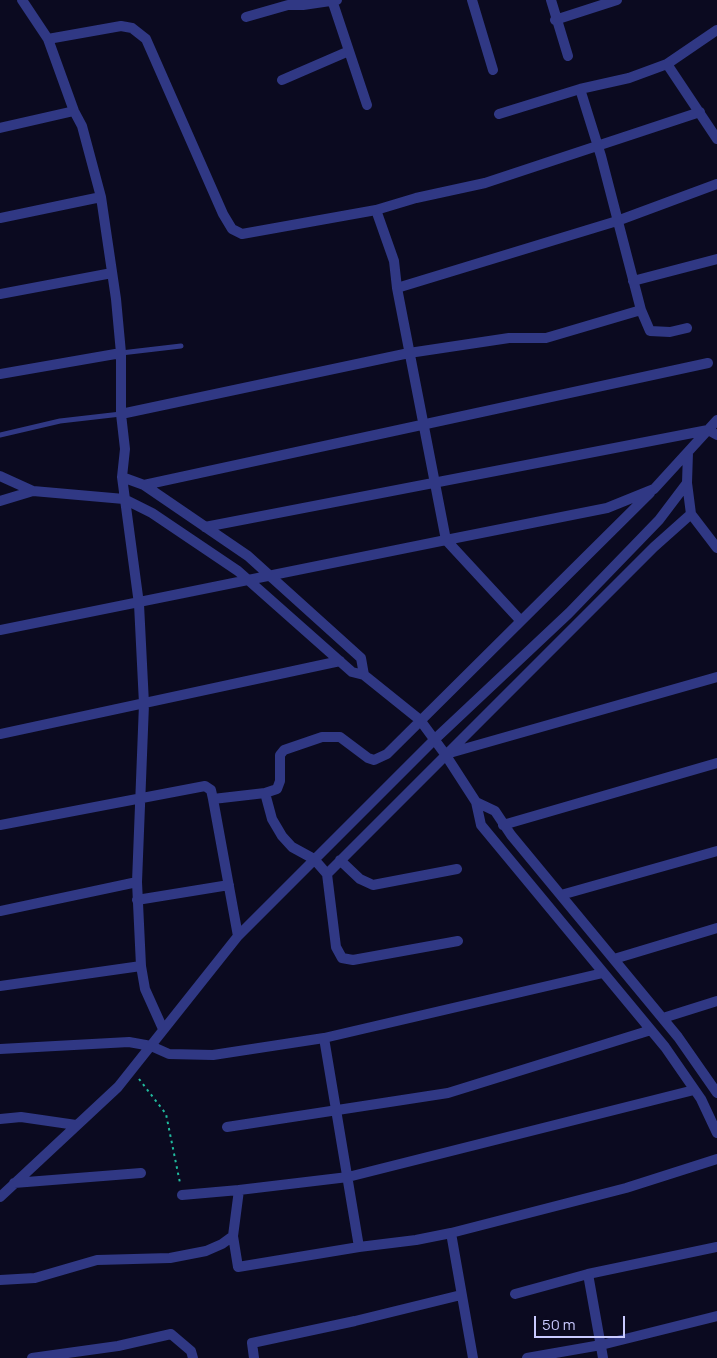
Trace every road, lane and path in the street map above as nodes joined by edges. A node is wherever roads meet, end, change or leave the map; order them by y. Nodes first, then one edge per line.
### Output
1 (22, 0) edge
2 (472, 0) edge
3 (551, 0) edge
4 (617, 0) edge
5 (334, 1) edge
6 (246, 17) dead end
7 (555, 20) junction
8 (717, 30) edge
9 (48, 39) junction
10 (349, 51) junction
11 (568, 56) dead end
12 (667, 64) junction
13 (493, 70) dead end
14 (282, 80) dead end
15 (580, 90) junction
16 (368, 105) dead end
17 (74, 111) junction
18 (700, 112) junction
19 (499, 114) dead end
20 (0, 128) edge
21 (717, 139) edge
22 (597, 144) junction
23 (717, 184) edge
24 (101, 197) junction
25 (376, 210) junction
26 (0, 218) edge
27 (617, 221) junction
28 (717, 260) edge
29 (112, 273) junction
30 (633, 281) junction
31 (397, 288) junction
32 (0, 294) edge
33 (641, 310) junction
34 (688, 328) dead end
35 (181, 346) dead end
36 (120, 353) junction
37 (410, 353) junction
38 (708, 363) dead end
39 (0, 374) edge
40 (121, 414) junction
41 (717, 420) edge
42 (423, 425) junction
43 (712, 433) edge
44 (0, 435) edge
45 (688, 452) junction
46 (0, 476) edge
47 (122, 476) junction
48 (434, 481) junction
49 (687, 483) junction
50 (144, 485) junction
51 (654, 489) junction
52 (33, 491) junction
53 (124, 499) junction
54 (0, 500) edge
55 (691, 514) junction
56 (205, 527) junction
57 (446, 540) junction
58 (717, 548) edge
59 (270, 576) junction
60 (248, 580) junction
61 (139, 604) junction
62 (520, 620) junction
63 (0, 630) edge
64 (340, 661) junction
65 (364, 675) junction
66 (717, 677) edge
67 (144, 704) junction
68 (420, 720) junction
69 (0, 734) edge
70 (434, 740) junction
71 (445, 754) junction
72 (717, 763) edge
73 (265, 793) junction
74 (142, 798) junction
75 (213, 799) junction
76 (476, 802) junction
77 (0, 825) edge
78 (503, 825) junction
79 (717, 851) edge
80 (314, 859) junction
81 (340, 860) junction
82 (457, 869) dead end
83 (327, 874) junction
84 (137, 882) junction
85 (229, 885) junction
86 (561, 895) junction
87 (137, 900) junction
88 (0, 911) edge
89 (717, 928) edge
90 (238, 936) junction
91 (458, 941) dead end
92 (614, 959) junction
93 (142, 966) junction
94 (603, 974) junction
95 (0, 986) edge
96 (717, 1001) edge
97 (663, 1018) junction
98 (164, 1030) junction
99 (651, 1030) junction
100 (324, 1038) junction
101 (151, 1046) junction
102 (0, 1048) edge
103 (131, 1070) junction
104 (713, 1079) edge
105 (694, 1090) junction
106 (717, 1093) edge
107 (335, 1110) junction
108 (0, 1119) edge
109 (76, 1125) junction
110 (227, 1127) dead end
111 (717, 1133) edge
112 (717, 1159) edge
113 (141, 1173) dead end
114 (348, 1176) junction
115 (14, 1183) junction
116 (239, 1190) junction
117 (182, 1195) joint
118 (0, 1197) edge
119 (450, 1232) junction
120 (233, 1236) junction
121 (359, 1246) junction
122 (717, 1247) edge
123 (588, 1274) junction
124 (0, 1280) edge
125 (514, 1294) dead end
126 (461, 1295) junction
127 (717, 1316) edge
128 (601, 1345) junction
129 (32, 1358) edge
130 (193, 1358) edge
131 (254, 1358) edge
132 (473, 1358) edge
133 (527, 1358) edge
134 (604, 1358) edge

1 - 9 street
2 - 13 street
3 - 7 street
4 - 7 street
5 - 6 street
5 - 10 street
7 - 11 street
8 - 12 street
9 - 17 street
9 - 25 street
10 - 14 street
10 - 16 street
12 - 15 street
12 - 18 street
15 - 19 street
15 - 22 street
17 - 20 street
17 - 24 street
18 - 21 street
18 - 22 street
22 - 25 street
22 - 27 street
23 - 27 street
24 - 26 street
24 - 29 street
25 - 31 street
27 - 30 street
27 - 31 street
28 - 30 street
29 - 32 street
29 - 36 street
30 - 33 street
31 - 37 street
33 - 34 street
33 - 37 street
35 - 36 lane
36 - 39 street
36 - 40 street
37 - 40 street
37 - 42 street
38 - 42 street
40 - 44 lane
40 - 47 street
41 - 43 street
42 - 48 street
42 - 50 street
43 - 45 street
43 - 48 street
45 - 49 street
45 - 51 street
46 - 52 street
47 - 50 street
47 - 53 street
48 - 56 street
48 - 57 street
49 - 55 street
49 - 70 street
50 - 56 street
51 - 57 street
51 - 62 street
52 - 53 street
52 - 54 street
53 - 60 street
53 - 61 street
55 - 58 street
55 - 71 street
56 - 59 street
57 - 59 street
57 - 62 street
59 - 60 street
59 - 65 street
60 - 61 street
60 - 64 street
61 - 63 street
61 - 67 street
62 - 68 street
64 - 65 street
64 - 67 street
65 - 68 street
66 - 71 street
67 - 69 street
67 - 74 street
68 - 70 street
68 - 73 street
70 - 71 street
70 - 80 street
71 - 76 street
71 - 81 street
72 - 78 street
73 - 75 street
73 - 80 street
74 - 75 street
74 - 77 street
74 - 84 street
75 - 85 street
76 - 78 street
76 - 94 street
78 - 86 street
79 - 86 street
80 - 83 street
80 - 90 street
81 - 82 street
81 - 83 street
83 - 91 street
84 - 87 street
84 - 88 street
85 - 87 street
85 - 90 street
86 - 92 street
87 - 93 street
89 - 92 street
90 - 98 street
92 - 97 street
93 - 95 street
93 - 98 street
94 - 99 street
94 - 100 street
96 - 97 street
97 - 104 street
98 - 101 street
99 - 105 street
99 - 107 street
100 - 101 street
100 - 107 street
101 - 102 street
101 - 103 street
103 - 109 street
103 - 117 path
104 - 106 street
105 - 111 street
105 - 114 street
107 - 110 street
107 - 114 street
108 - 109 street
109 - 115 street
112 - 119 street
113 - 115 street
114 - 116 street
114 - 121 street
115 - 118 street
116 - 117 street
116 - 120 street
119 - 121 street
119 - 126 street
120 - 121 street
120 - 124 street
122 - 123 street
123 - 125 street
123 - 128 street
126 - 131 street
126 - 132 street
127 - 128 street
128 - 133 street
128 - 134 street
129 - 130 street

